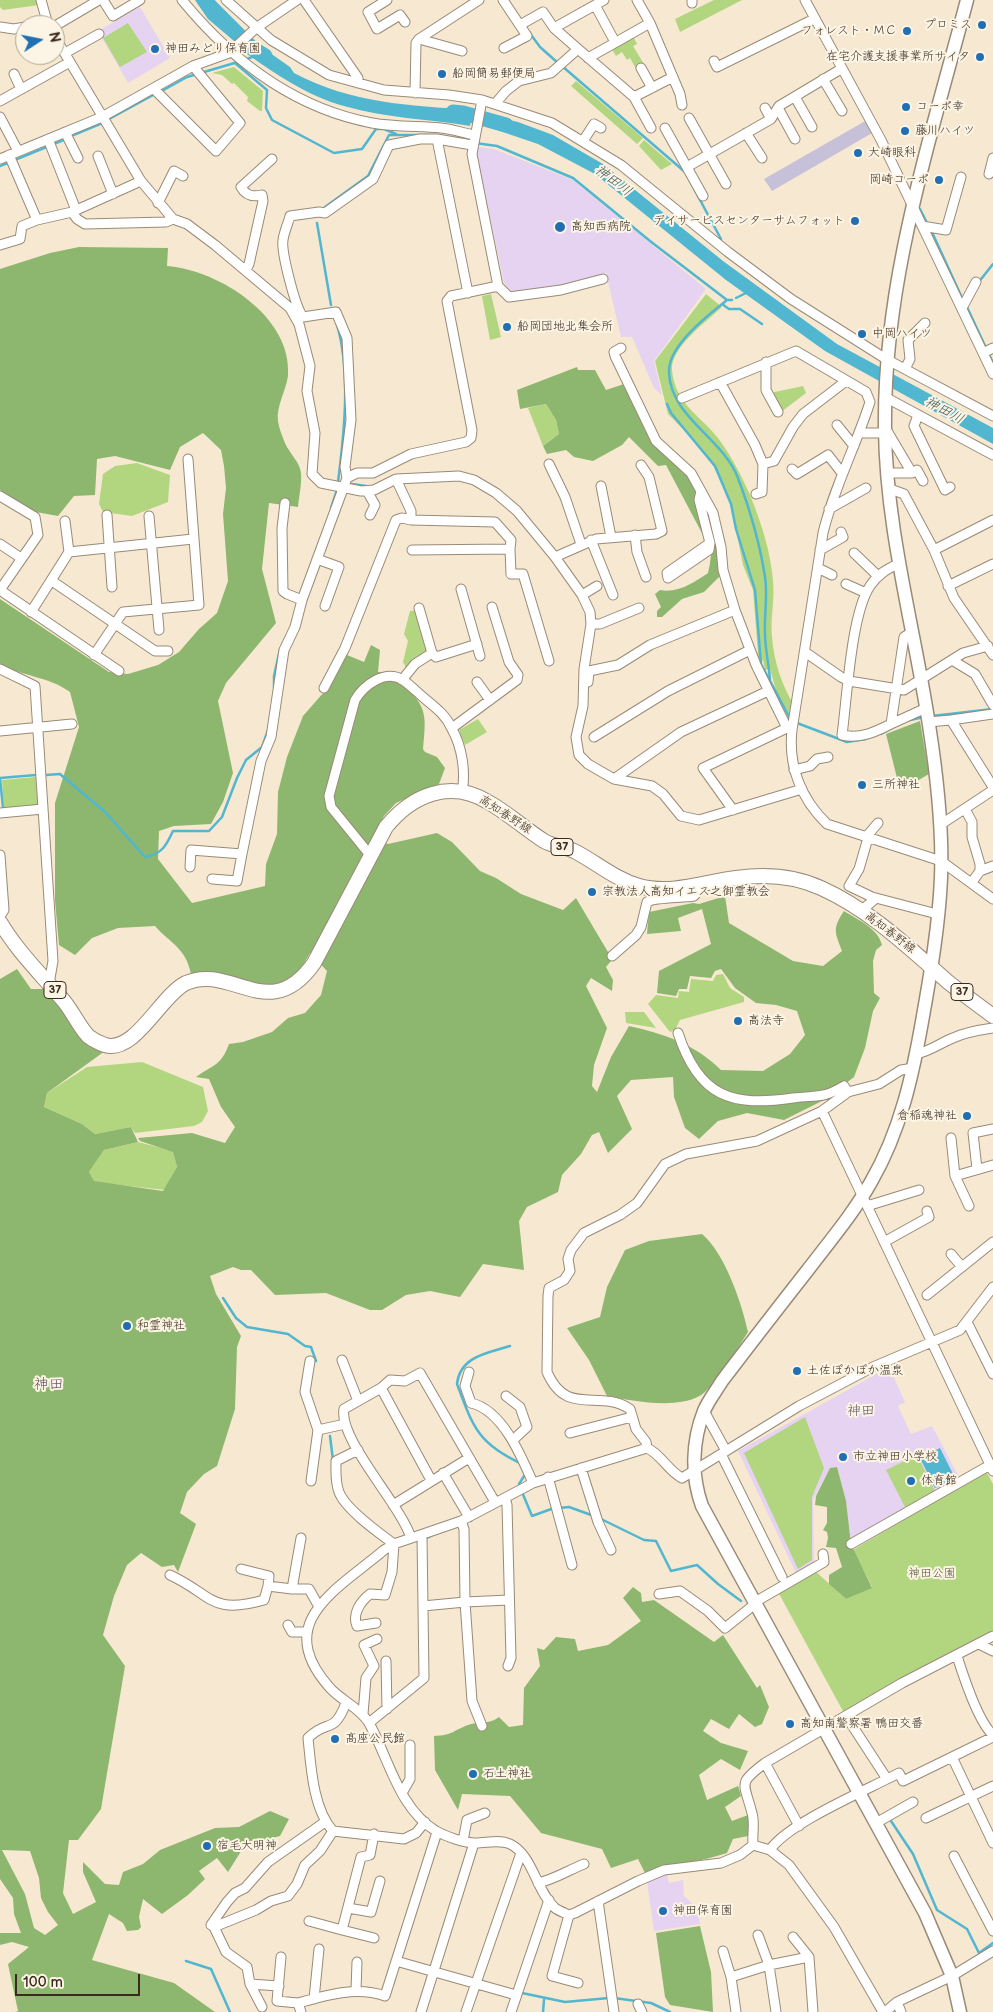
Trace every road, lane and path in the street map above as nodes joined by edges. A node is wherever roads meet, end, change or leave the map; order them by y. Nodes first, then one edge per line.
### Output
1 (41, 0) edge
2 (100, 0) edge
3 (103, 0) edge
4 (140, 0) edge
5 (182, 0) edge
6 (226, 0) edge
7 (297, 0) edge
8 (304, 0) edge
9 (387, 0) edge
10 (479, 0) edge
11 (503, 0) edge
12 (604, 0) edge
13 (637, 0) edge
14 (806, 0) edge
15 (967, 0) edge
16 (595, 5) junction
17 (46, 15) edge
18 (65, 18) edge
19 (814, 19) junction
20 (405, 22) dead end
21 (650, 23) junction
22 (522, 24) junction
23 (0, 27) edge
24 (554, 28) junction
25 (15, 29) edge
26 (254, 30) junction
27 (99, 34) dead end
28 (419, 39) junction
29 (615, 42) junction
30 (504, 48) dead end
31 (578, 49) junction
32 (462, 51) dead end
33 (231, 52) junction
34 (65, 53) joint
35 (588, 58) junction
36 (714, 61) dead end
37 (70, 62) junction
38 (641, 68) dead end
39 (841, 69) junction
40 (197, 72) junction
41 (14, 74) dead end
42 (673, 78) junction
43 (824, 79) junction
44 (358, 83) junction
45 (652, 88) junction
46 (21, 89) junction
47 (157, 92) junction
48 (415, 93) junction
49 (795, 96) junction
50 (634, 97) junction
51 (0, 101) edge
52 (481, 103) junction
53 (495, 104) junction
54 (682, 105) dead end
55 (765, 108) dead end
56 (778, 108) junction
57 (842, 111) dead end
58 (0, 117) edge
59 (689, 118) dead end
60 (771, 119) junction
61 (104, 120) junction
62 (594, 124) dead end
63 (812, 127) dead end
64 (651, 128) dead end
65 (665, 128) dead end
66 (65, 132) junction
67 (746, 133) junction
68 (474, 137) junction
69 (48, 139) junction
70 (437, 139) junction
71 (795, 139) dead end
72 (583, 141) junction
73 (14, 153) junction
74 (709, 155) junction
75 (98, 156) dead end
76 (78, 158) dead end
77 (762, 158) dead end
78 (993, 158) edge
79 (0, 159) edge
80 (272, 159) dead end
81 (687, 167) junction
82 (989, 174) dead end
83 (183, 176) dead end
84 (961, 177) dead end
85 (140, 181) junction
86 (726, 184) dead end
87 (113, 194) junction
88 (703, 196) dead end
89 (158, 203) junction
90 (913, 207) junction
91 (74, 211) junction
92 (173, 219) junction
93 (37, 220) junction
94 (922, 226) junction
95 (1, 241) edge
96 (246, 270) junction
97 (602, 279) dead end
98 (976, 282) dead end
99 (498, 286) junction
100 (468, 293) junction
101 (962, 308) junction
102 (925, 323) dead end
103 (621, 348) dead end
104 (993, 348) edge
105 (983, 353) junction
106 (766, 362) junction
107 (886, 362) junction
108 (905, 369) junction
109 (993, 374) edge
110 (846, 381) junction
111 (720, 382) junction
112 (885, 397) junction
113 (682, 398) dead end
114 (778, 412) dead end
115 (918, 415) junction
116 (993, 416) edge
117 (837, 425) dead end
118 (885, 430) junction
119 (860, 433) junction
120 (852, 443) junction
121 (993, 455) edge
122 (188, 459) dead end
123 (549, 464) dead end
124 (763, 464) junction
125 (641, 465) dead end
126 (792, 469) dead end
127 (840, 471) junction
128 (912, 472) junction
129 (888, 473) junction
130 (347, 478) junction
131 (396, 479) junction
132 (923, 480) dead end
133 (601, 486) dead end
134 (343, 488) junction
135 (866, 488) dead end
136 (950, 488) dead end
137 (890, 489) junction
138 (367, 491) junction
139 (701, 491) junction
140 (756, 494) dead end
141 (0, 496) edge
142 (285, 503) dead end
143 (829, 509) junction
144 (107, 515) dead end
145 (370, 515) dead end
146 (149, 516) dead end
147 (411, 520) junction
148 (993, 520) edge
149 (65, 521) dead end
150 (841, 532) dead end
151 (635, 535) junction
152 (611, 536) junction
153 (193, 539) junction
154 (591, 540) junction
155 (151, 542) junction
156 (710, 543) junction
157 (0, 544) edge
158 (581, 544) junction
159 (110, 546) junction
160 (510, 548) junction
161 (412, 550) dead end
162 (820, 550) junction
163 (934, 550) junction
164 (69, 552) junction
165 (854, 554) dead end
166 (555, 557) junction
167 (21, 558) junction
168 (317, 559) junction
169 (900, 563) junction
170 (993, 564) edge
171 (818, 568) junction
172 (832, 575) dead end
173 (878, 576) junction
174 (646, 577) dead end
175 (52, 581) junction
176 (846, 584) dead end
177 (598, 586) dead end
178 (948, 586) junction
179 (112, 587) dead end
180 (461, 588) dead end
181 (0, 590) edge
182 (866, 593) junction
183 (582, 595) junction
184 (613, 595) dead end
185 (302, 600) junction
186 (325, 606) dead end
187 (492, 607) dead end
188 (420, 608) dead end
189 (639, 608) dead end
190 (157, 609) junction
191 (736, 610) junction
192 (31, 612) junction
193 (115, 624) junction
194 (591, 624) junction
195 (159, 630) dead end
196 (912, 632) junction
197 (477, 644) junction
198 (991, 648) edge
199 (750, 650) junction
200 (168, 651) dead end
201 (805, 652) junction
202 (432, 653) junction
203 (94, 655) junction
204 (480, 656) dead end
205 (952, 660) junction
206 (549, 661) dead end
207 (0, 669) edge
208 (119, 671) dead end
209 (402, 680) junction
210 (849, 681) junction
211 (477, 682) dead end
212 (920, 682) junction
213 (324, 688) dead end
214 (897, 689) junction
215 (768, 691) junction
216 (582, 693) junction
217 (490, 700) junction
218 (993, 704) edge
219 (993, 714) edge
220 (927, 716) junction
221 (950, 720) junction
222 (72, 724) dead end
223 (891, 724) junction
224 (38, 727) junction
225 (452, 728) junction
226 (790, 729) junction
227 (0, 731) edge
228 (594, 737) dead end
229 (828, 758) dead end
230 (794, 770) junction
231 (614, 779) junction
232 (993, 788) edge
233 (797, 789) junction
234 (462, 792) junction
235 (43, 809) junction
236 (965, 809) junction
237 (733, 810) junction
238 (0, 813) edge
239 (878, 823) dead end
240 (940, 825) junction
241 (867, 837) junction
242 (242, 854) junction
243 (0, 855) edge
244 (370, 856) junction
245 (940, 861) junction
246 (993, 866) edge
247 (190, 868) dead end
248 (980, 871) junction
249 (212, 879) dead end
250 (972, 882) junction
251 (697, 885) junction
252 (876, 898) junction
253 (993, 899) edge
254 (861, 911) junction
255 (937, 914) junction
256 (0, 916) edge
257 (0, 922) edge
258 (612, 956) dead end
259 (932, 967) junction
260 (48, 984) junction
261 (993, 1016) edge
262 (993, 1028) edge
263 (678, 1033) dead end
264 (916, 1054) junction
265 (914, 1068) junction
266 (848, 1092) junction
267 (822, 1111) junction
268 (993, 1129) edge
269 (951, 1138) dead end
270 (993, 1165) edge
271 (976, 1169) junction
272 (955, 1176) junction
273 (919, 1190) dead end
274 (865, 1202) junction
275 (969, 1206) dead end
276 (927, 1211) dead end
277 (884, 1242) junction
278 (993, 1242) edge
279 (952, 1254) dead end
280 (962, 1267) junction
281 (993, 1287) edge
282 (927, 1295) dead end
283 (967, 1322) junction
284 (933, 1342) junction
285 (342, 1360) dead end
286 (310, 1361) dead end
287 (469, 1372) dead end
288 (993, 1374) edge
289 (381, 1388) junction
290 (506, 1396) dead end
291 (358, 1401) junction
292 (704, 1411) junction
293 (632, 1417) junction
294 (345, 1424) junction
295 (318, 1430) junction
296 (570, 1433) dead end
297 (513, 1440) junction
298 (647, 1448) junction
299 (358, 1450) junction
300 (723, 1453) junction
301 (469, 1458) junction
302 (581, 1468) junction
303 (991, 1468) edge
304 (693, 1470) junction
305 (443, 1473) junction
306 (548, 1477) junction
307 (431, 1480) junction
308 (310, 1481) dead end
309 (533, 1483) junction
310 (506, 1501) junction
311 (496, 1502) junction
312 (392, 1505) junction
313 (465, 1521) junction
314 (422, 1536) junction
315 (301, 1538) dead end
316 (411, 1538) junction
317 (394, 1544) junction
318 (850, 1544) dead end
319 (611, 1550) dead end
320 (823, 1554) dead end
321 (572, 1566) dead end
322 (241, 1569) dead end
323 (170, 1574) dead end
324 (782, 1577) dead end
325 (268, 1586) junction
326 (292, 1589) junction
327 (659, 1594) dead end
328 (509, 1600) junction
329 (465, 1602) junction
330 (755, 1603) junction
331 (318, 1605) junction
332 (423, 1606) junction
333 (376, 1623) dead end
334 (288, 1625) dead end
335 (307, 1632) junction
336 (993, 1636) edge
337 (378, 1639) dead end
338 (979, 1644) junction
339 (993, 1651) edge
340 (957, 1656) junction
341 (386, 1661) dead end
342 (508, 1666) dead end
343 (346, 1703) junction
344 (387, 1709) junction
345 (363, 1714) junction
346 (846, 1716) junction
347 (369, 1723) junction
348 (482, 1726) dead end
349 (824, 1730) junction
350 (993, 1736) edge
351 (410, 1745) dead end
352 (952, 1757) junction
353 (765, 1763) junction
354 (887, 1780) junction
355 (993, 1786) edge
356 (402, 1793) junction
357 (860, 1794) junction
358 (971, 1796) junction
359 (913, 1802) dead end
360 (484, 1813) dead end
361 (926, 1818) dead end
362 (884, 1819) junction
363 (325, 1822) junction
364 (425, 1822) junction
365 (799, 1826) junction
366 (333, 1831) junction
367 (437, 1832) junction
368 (374, 1834) junction
369 (463, 1841) junction
370 (474, 1843) junction
371 (993, 1843) edge
372 (753, 1845) junction
373 (770, 1850) junction
374 (520, 1853) junction
375 (954, 1856) dead end
376 (584, 1864) dead end
377 (380, 1881) dead end
378 (538, 1883) junction
379 (549, 1900) junction
380 (598, 1901) junction
381 (348, 1908) junction
382 (569, 1915) junction
383 (309, 1921) dead end
384 (214, 1928) junction
385 (342, 1930) junction
386 (993, 1931) edge
387 (758, 1935) dead end
388 (793, 1937) dead end
389 (374, 1938) dead end
390 (319, 1949) dead end
391 (993, 1951) edge
392 (724, 1952) dead end
393 (809, 1957) junction
394 (281, 1958) dead end
395 (396, 1961) junction
396 (357, 1962) dead end
397 (769, 1965) junction
398 (434, 1972) junction
399 (952, 1976) junction
400 (731, 1977) junction
401 (475, 1983) junction
402 (578, 1983) dead end
403 (250, 1984) junction
404 (279, 1986) junction
405 (356, 1990) junction
406 (516, 1995) junction
407 (314, 1999) junction
408 (896, 2002) junction
409 (613, 2004) edge
410 (262, 2007) dead end
411 (299, 2007) edge
412 (421, 2012) edge
413 (466, 2012) edge
414 (511, 2012) edge
415 (736, 2012) edge
416 (776, 2012) edge
417 (813, 2012) edge
418 (884, 2012) edge
419 (901, 2012) edge
420 (960, 2012) edge

1 - 17 street
2 - 18 street
3 - 4 street
5 - 33 street
6 - 26 street
7 - 26 street
8 - 44 street
9 - 20 street
10 - 28 street
11 - 22 street
12 - 16 street
13 - 21 street
14 - 19 street
15 - 90 street
16 - 24 street
16 - 29 street
19 - 36 street
19 - 39 street
21 - 29 street
21 - 42 street
22 - 24 street
22 - 30 street
23 - 25 street
24 - 31 street
26 - 33 street
26 - 44 street
27 - 34 street
28 - 32 street
28 - 48 street
29 - 35 street
31 - 35 street
31 - 53 street
33 - 40 street
33 - 68 street
34 - 37 street
35 - 50 street
37 - 46 street
37 - 61 street
38 - 45 street
39 - 43 street
39 - 90 street
40 - 47 street
40 - 47 street
41 - 46 street
42 - 45 street
42 - 54 street
43 - 49 street
43 - 57 street
44 - 48 street
45 - 50 street
46 - 51 street
47 - 61 street
48 - 52 street
49 - 56 street
49 - 63 street
50 - 64 street
52 - 53 street
52 - 68 street
53 - 72 street
55 - 60 street
56 - 60 street
56 - 71 street
58 - 73 street
59 - 74 street
60 - 67 street
61 - 66 street
61 - 85 street
62 - 72 street
65 - 81 street
66 - 69 street
66 - 76 street
67 - 74 street
67 - 77 street
68 - 70 street
68 - 99 street
69 - 73 street
69 - 91 street
70 - 100 street
70 - 130 street
72 - 107 street
73 - 79 street
73 - 93 street
74 - 81 street
74 - 86 street
75 - 87 street
78 - 82 street
80 - 96 street
81 - 88 street
83 - 89 street
84 - 94 street
85 - 87 street
85 - 89 street
87 - 91 street
89 - 92 street
90 - 94 street
90 - 107 street
91 - 92 street
91 - 93 street
92 - 96 street
93 - 95 street
94 - 101 street
96 - 134 street
97 - 99 street
98 - 101 street
99 - 100 street
100 - 130 street
101 - 105 street
102 - 108 street
103 - 139 street
104 - 105 street
105 - 109 street
106 - 110 street
106 - 111 street
106 - 114 street
107 - 108 street
107 - 112 street
108 - 116 street
110 - 119 street
110 - 124 street
111 - 113 street
111 - 124 street
112 - 115 street
112 - 118 street
115 - 121 street
115 - 136 street
117 - 120 street
118 - 119 street
118 - 128 street
118 - 129 street
119 - 120 street
120 - 127 street
122 - 153 street
123 - 158 street
124 - 140 street
125 - 151 street
126 - 127 street
127 - 143 street
128 - 129 street
128 - 132 street
129 - 137 street
130 - 134 street
131 - 138 street
131 - 147 street
131 - 166 street
133 - 152 street
134 - 138 street
134 - 168 street
135 - 143 street
137 - 163 street
137 - 169 street
138 - 145 street
139 - 156 street
139 - 191 street
141 - 167 street
142 - 185 street
143 - 162 street
144 - 159 street
146 - 155 street
147 - 160 street
147 - 213 street
148 - 163 street
149 - 164 street
150 - 162 street
151 - 152 street
151 - 174 street
152 - 154 street
153 - 155 street
153 - 190 street
154 - 158 street
154 - 184 street
155 - 159 street
155 - 190 street
156 - 156 street
157 - 167 street
158 - 166 street
159 - 164 street
159 - 179 street
160 - 161 street
160 - 206 street
162 - 171 street
163 - 178 street
164 - 175 street
165 - 173 street
166 - 183 street
167 - 181 street
168 - 185 street
168 - 186 street
169 - 173 street
169 - 196 street
170 - 178 street
171 - 172 street
171 - 201 street
173 - 182 street
175 - 192 street
175 - 193 street
176 - 182 street
177 - 183 street
178 - 198 street
180 - 197 street
181 - 192 street
182 - 210 street
183 - 194 street
185 - 242 street
187 - 217 street
188 - 202 street
189 - 194 street
190 - 193 street
190 - 195 street
191 - 199 street
191 - 216 street
192 - 203 street
193 - 200 street
193 - 203 street
194 - 216 street
196 - 212 street
196 - 214 street
197 - 202 street
197 - 204 street
198 - 205 street
199 - 215 street
199 - 228 street
201 - 210 street
201 - 226 street
202 - 209 street
203 - 208 street
205 - 212 street
205 - 218 street
207 - 224 street
209 - 225 street
209 - 244 street
210 - 214 street
210 - 223 street
211 - 217 street
212 - 214 street
212 - 220 street
214 - 223 street
215 - 226 street
215 - 231 street
216 - 231 street
217 - 225 street
219 - 221 street
220 - 221 street
220 - 223 street
220 - 240 street
221 - 232 street
222 - 224 street
224 - 227 street
224 - 235 street
225 - 234 street
226 - 230 street
226 - 237 street
229 - 230 street
230 - 233 street
231 - 237 street
232 - 236 street
233 - 237 street
233 - 241 street
234 - 244 main road, 高知春野線 / 37
234 - 251 main road, 高知春野線 / 37
235 - 238 street
235 - 260 street
236 - 240 street
236 - 248 street
239 - 241 street
240 - 245 street
241 - 245 street
241 - 252 street
242 - 247 street
242 - 249 street
243 - 256 street
244 - 260 main road, 高知春野線 / 37
245 - 250 street
245 - 255 street
246 - 248 street
248 - 250 street
250 - 253 street
251 - 254 main road, 高知春野線 / 37
251 - 258 street
252 - 254 street
252 - 255 street
254 - 259 main road, 高知春野線 / 37
255 - 259 street
257 - 260 main road, 高知春野線 / 37
259 - 261 main road, 高知春野線 / 37
259 - 264 street
262 - 264 street
263 - 266 street
264 - 265 street
265 - 266 street
265 - 274 street
266 - 267 street
267 - 274 street
267 - 293 street
268 - 271 street
269 - 272 street
270 - 271 street
271 - 272 street
272 - 275 street
273 - 274 street
274 - 277 street
274 - 292 street
276 - 277 street
277 - 284 street
278 - 280 street
279 - 280 street
280 - 282 street
281 - 283 street
283 - 284 street
283 - 288 street
284 - 300 street
284 - 303 street
285 - 291 street
286 - 295 street
287 - 297 street
289 - 291 street
289 - 301 street
289 - 307 street
290 - 297 street
291 - 294 street
292 - 300 street
292 - 304 street
293 - 296 street
293 - 298 street
294 - 295 street
294 - 299 street
295 - 308 street
297 - 309 street
298 - 302 street
298 - 304 street
299 - 312 street
299 - 317 street
300 - 304 street
300 - 324 street
301 - 305 street
301 - 311 street
302 - 306 street
302 - 319 street
303 - 318 street
304 - 330 street
305 - 307 street
305 - 313 street
306 - 309 street
306 - 321 street
307 - 312 street
309 - 310 street
310 - 311 street
310 - 328 street
311 - 313 street
312 - 316 street
313 - 314 street
313 - 329 street
314 - 316 street
314 - 332 street
315 - 326 street
316 - 317 street
317 - 331 street
317 - 333 street
320 - 330 street
322 - 325 street
323 - 325 street
325 - 326 street
326 - 331 street
327 - 330 street
328 - 329 street
328 - 342 street
329 - 332 street
329 - 348 street
330 - 349 street
331 - 335 street
332 - 344 street
334 - 335 street
335 - 343 street
336 - 338 street
337 - 345 street
338 - 339 street
338 - 340 street
340 - 346 street
340 - 350 street
341 - 344 street
343 - 345 street
343 - 363 street
344 - 347 street
345 - 347 street
346 - 349 street
346 - 354 street
347 - 356 street
349 - 353 street
349 - 357 street
350 - 352 street
351 - 356 street
352 - 354 street
352 - 358 street
353 - 365 street
353 - 372 street
354 - 357 street
355 - 358 street
356 - 364 street
357 - 362 street
357 - 365 street
358 - 361 street
358 - 371 street
359 - 362 street
360 - 369 street
362 - 399 street
363 - 366 street
363 - 384 street
364 - 367 street
364 - 368 street
365 - 373 street
366 - 368 street
366 - 384 street
367 - 369 street
367 - 395 street
368 - 381 street
369 - 370 street
370 - 374 street
370 - 398 street
372 - 373 street
372 - 380 street
373 - 418 street
374 - 378 street
374 - 401 street
375 - 386 street
376 - 378 street
377 - 381 street
378 - 379 street
379 - 382 street
379 - 406 street
380 - 382 street
380 - 409 street
381 - 385 street
382 - 402 street
383 - 385 street
384 - 403 street
385 - 389 street
387 - 397 street
388 - 393 street
390 - 407 street
391 - 399 street
392 - 400 street
393 - 397 street
393 - 417 street
394 - 404 street
395 - 398 street
395 - 405 street
396 - 405 street
397 - 400 street
397 - 416 street
398 - 401 street
398 - 412 street
399 - 408 street
399 - 420 street
400 - 415 street
401 - 406 street
401 - 413 street
403 - 404 street
403 - 410 street
404 - 411 street
405 - 407 street
406 - 414 street
407 - 411 street
408 - 418 street
408 - 419 street

